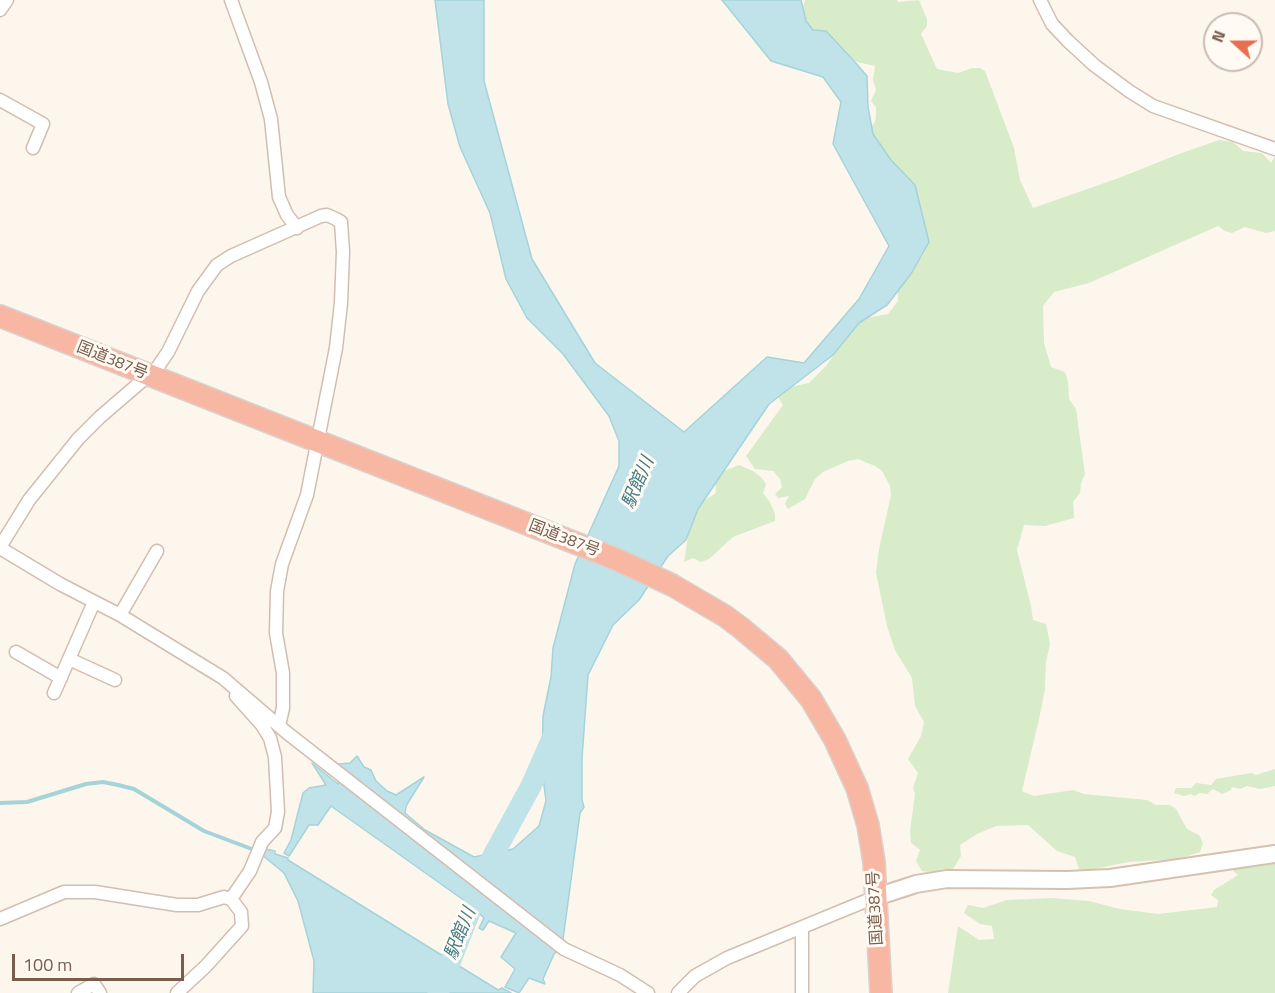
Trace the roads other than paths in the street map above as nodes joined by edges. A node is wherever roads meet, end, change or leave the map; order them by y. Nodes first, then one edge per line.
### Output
1 (7, 0) edge
2 (231, 0) edge
3 (1040, 0) edge
4 (0, 9) edge
5 (0, 100) edge
6 (33, 148) dead end
7 (1275, 149) edge
8 (297, 228) junction
9 (0, 316) edge
10 (148, 376) junction
11 (320, 443) junction
12 (0, 547) edge
13 (157, 551) dead end
14 (94, 602) junction
15 (120, 615) junction
16 (16, 652) dead end
17 (69, 659) junction
18 (218, 675) junction
19 (61, 678) junction
20 (115, 680) dead end
21 (54, 693) dead end
22 (282, 729) junction
23 (1275, 854) edge
24 (875, 898) junction
25 (231, 899) junction
26 (0, 919) edge
27 (802, 927) junction
28 (78, 993) edge
29 (100, 993) edge
30 (177, 993) edge
31 (648, 993) edge
32 (678, 993) edge
33 (802, 993) edge
34 (880, 993) edge

1 - 4 street
2 - 8 street
3 - 7 street
5 - 6 street
8 - 10 street
8 - 11 street
9 - 10 highway, 国道387号
10 - 11 highway, 国道387号
10 - 12 street
11 - 22 street
11 - 24 highway, 国道387号
12 - 14 street
13 - 15 street
14 - 15 street
14 - 17 street
15 - 18 street
16 - 19 street
17 - 19 street
17 - 20 street
18 - 22 street
18 - 25 street
19 - 21 street
22 - 31 street
23 - 24 street
24 - 27 street
24 - 34 highway, 国道387号
25 - 26 street
25 - 30 street
27 - 32 street
27 - 33 street
28 - 29 street

